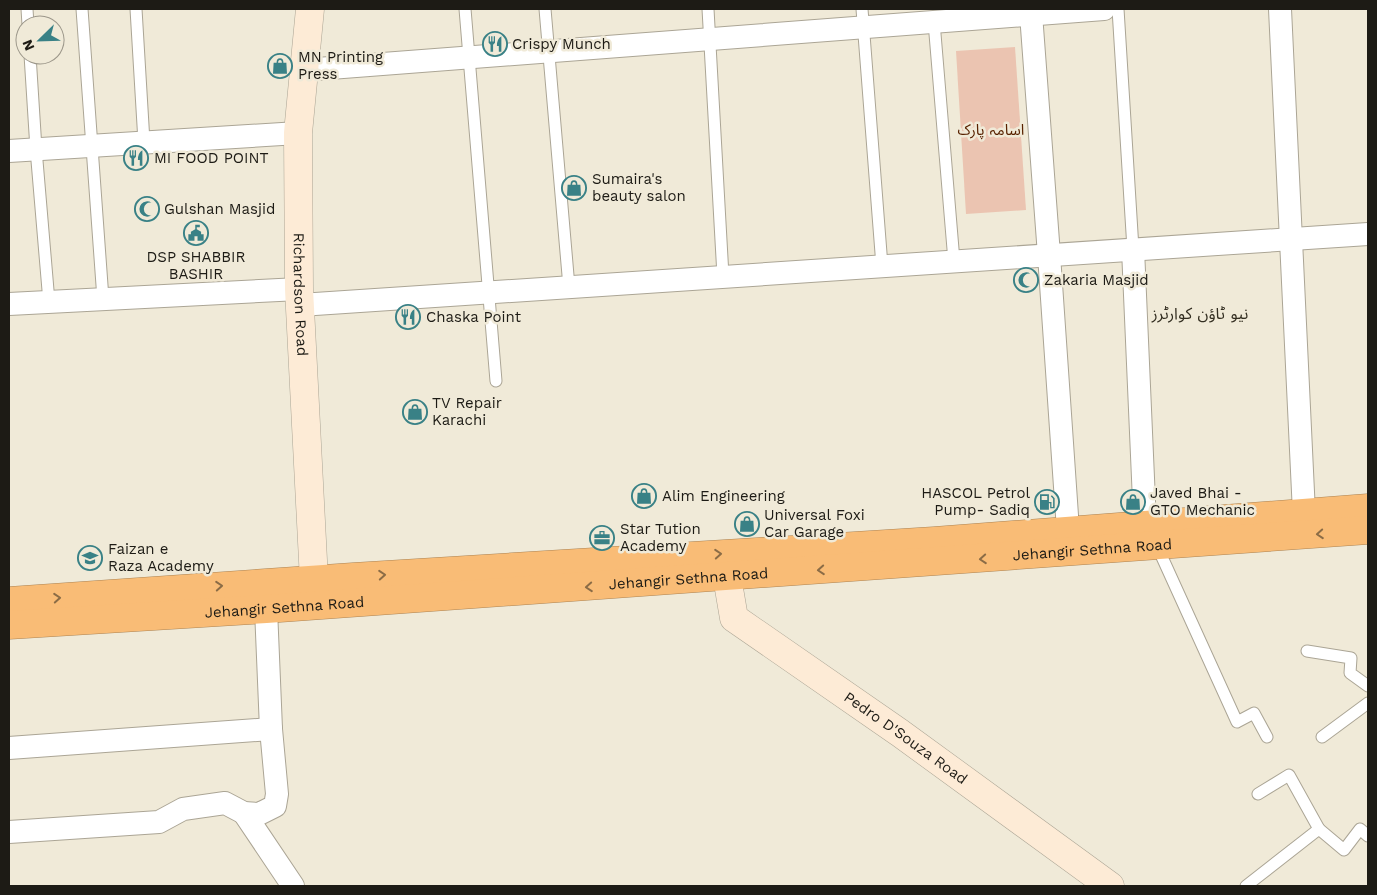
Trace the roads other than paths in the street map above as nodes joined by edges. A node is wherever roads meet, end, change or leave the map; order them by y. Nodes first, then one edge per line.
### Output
1 (82, 9) edge
2 (136, 9) edge
3 (310, 9) edge
4 (465, 9) edge
5 (545, 9) edge
6 (708, 9) edge
7 (1104, 9) edge
8 (1118, 9) edge
9 (1280, 9) edge
10 (1030, 14) junction
11 (862, 18) edge
12 (934, 22) junction
13 (710, 39) junction
14 (549, 51) junction
15 (468, 57) junction
16 (31, 65) edge
17 (304, 70) junction
18 (298, 133) junction
19 (144, 142) junction
20 (92, 147) junction
21 (36, 149) junction
22 (9, 151) edge
23 (1368, 234) edge
24 (1292, 239) junction
25 (1133, 249) junction
26 (1049, 255) junction
27 (954, 261) junction
28 (882, 266) junction
29 (723, 276) junction
30 (569, 286) junction
31 (488, 292) junction
32 (300, 297) junction
33 (103, 299) junction
34 (48, 302) junction
35 (9, 304) edge
36 (496, 381) dead end
37 (1368, 508) edge
38 (1304, 512) junction
39 (1068, 530) junction
40 (1368, 530) edge
41 (1151, 535) junction
42 (727, 577) junction
43 (314, 580) junction
44 (9, 601) edge
45 (266, 609) junction
46 (9, 625) edge
47 (1307, 651) dead end
48 (1368, 686) edge
49 (1368, 703) edge
50 (271, 729) junction
51 (1267, 737) dead end
52 (1322, 737) dead end
53 (9, 748) edge
54 (1258, 794) dead end
55 (244, 813) junction
56 (1319, 830) junction
57 (9, 832) edge
58 (1368, 836) edge
59 (293, 886) edge
60 (1110, 886) edge
61 (1246, 886) edge

1 - 20 lane
2 - 19 lane
3 - 17 street, Richardson Road
4 - 15 lane
5 - 14 lane
6 - 13 lane
7 - 10 street
8 - 25 lane
9 - 24 street
10 - 12 street
10 - 26 street
11 - 12 street
11 - 13 street
11 - 28 lane
12 - 27 lane
13 - 14 street
13 - 29 lane
14 - 15 street
14 - 30 lane
15 - 17 street
15 - 31 lane
16 - 21 lane
17 - 18 street, Richardson Road
18 - 19 street
18 - 32 street, Richardson Road
19 - 20 street
20 - 21 street
20 - 33 lane
21 - 22 street
21 - 34 lane
23 - 24 street
24 - 25 street
24 - 38 street
25 - 26 street
25 - 41 street
26 - 27 street
26 - 39 street
27 - 28 street
28 - 29 street
29 - 30 street
30 - 31 street
31 - 32 street
31 - 36 lane
32 - 33 street
32 - 43 street, Richardson Road
33 - 34 street
34 - 35 street
37 - 38 highway, Jehangir Sethna Road
38 - 41 highway, Jehangir Sethna Road
39 - 41 highway, Jehangir Sethna Road
43 -> 39 highway, Jehangir Sethna Road
40 -> 41 highway, Jehangir Sethna Road
41 -> 42 highway, Jehangir Sethna Road
41 - 51 lane
42 -> 45 highway, Jehangir Sethna Road
42 - 60 street, Pedro D'Souza Road
44 -> 43 highway, Jehangir Sethna Road
45 - 46 highway, Jehangir Sethna Road
45 - 50 street
47 - 48 lane
49 - 52 lane
50 - 53 street
50 - 55 street
54 - 56 lane
55 - 57 street
55 - 59 street
56 - 58 lane
56 - 61 lane

